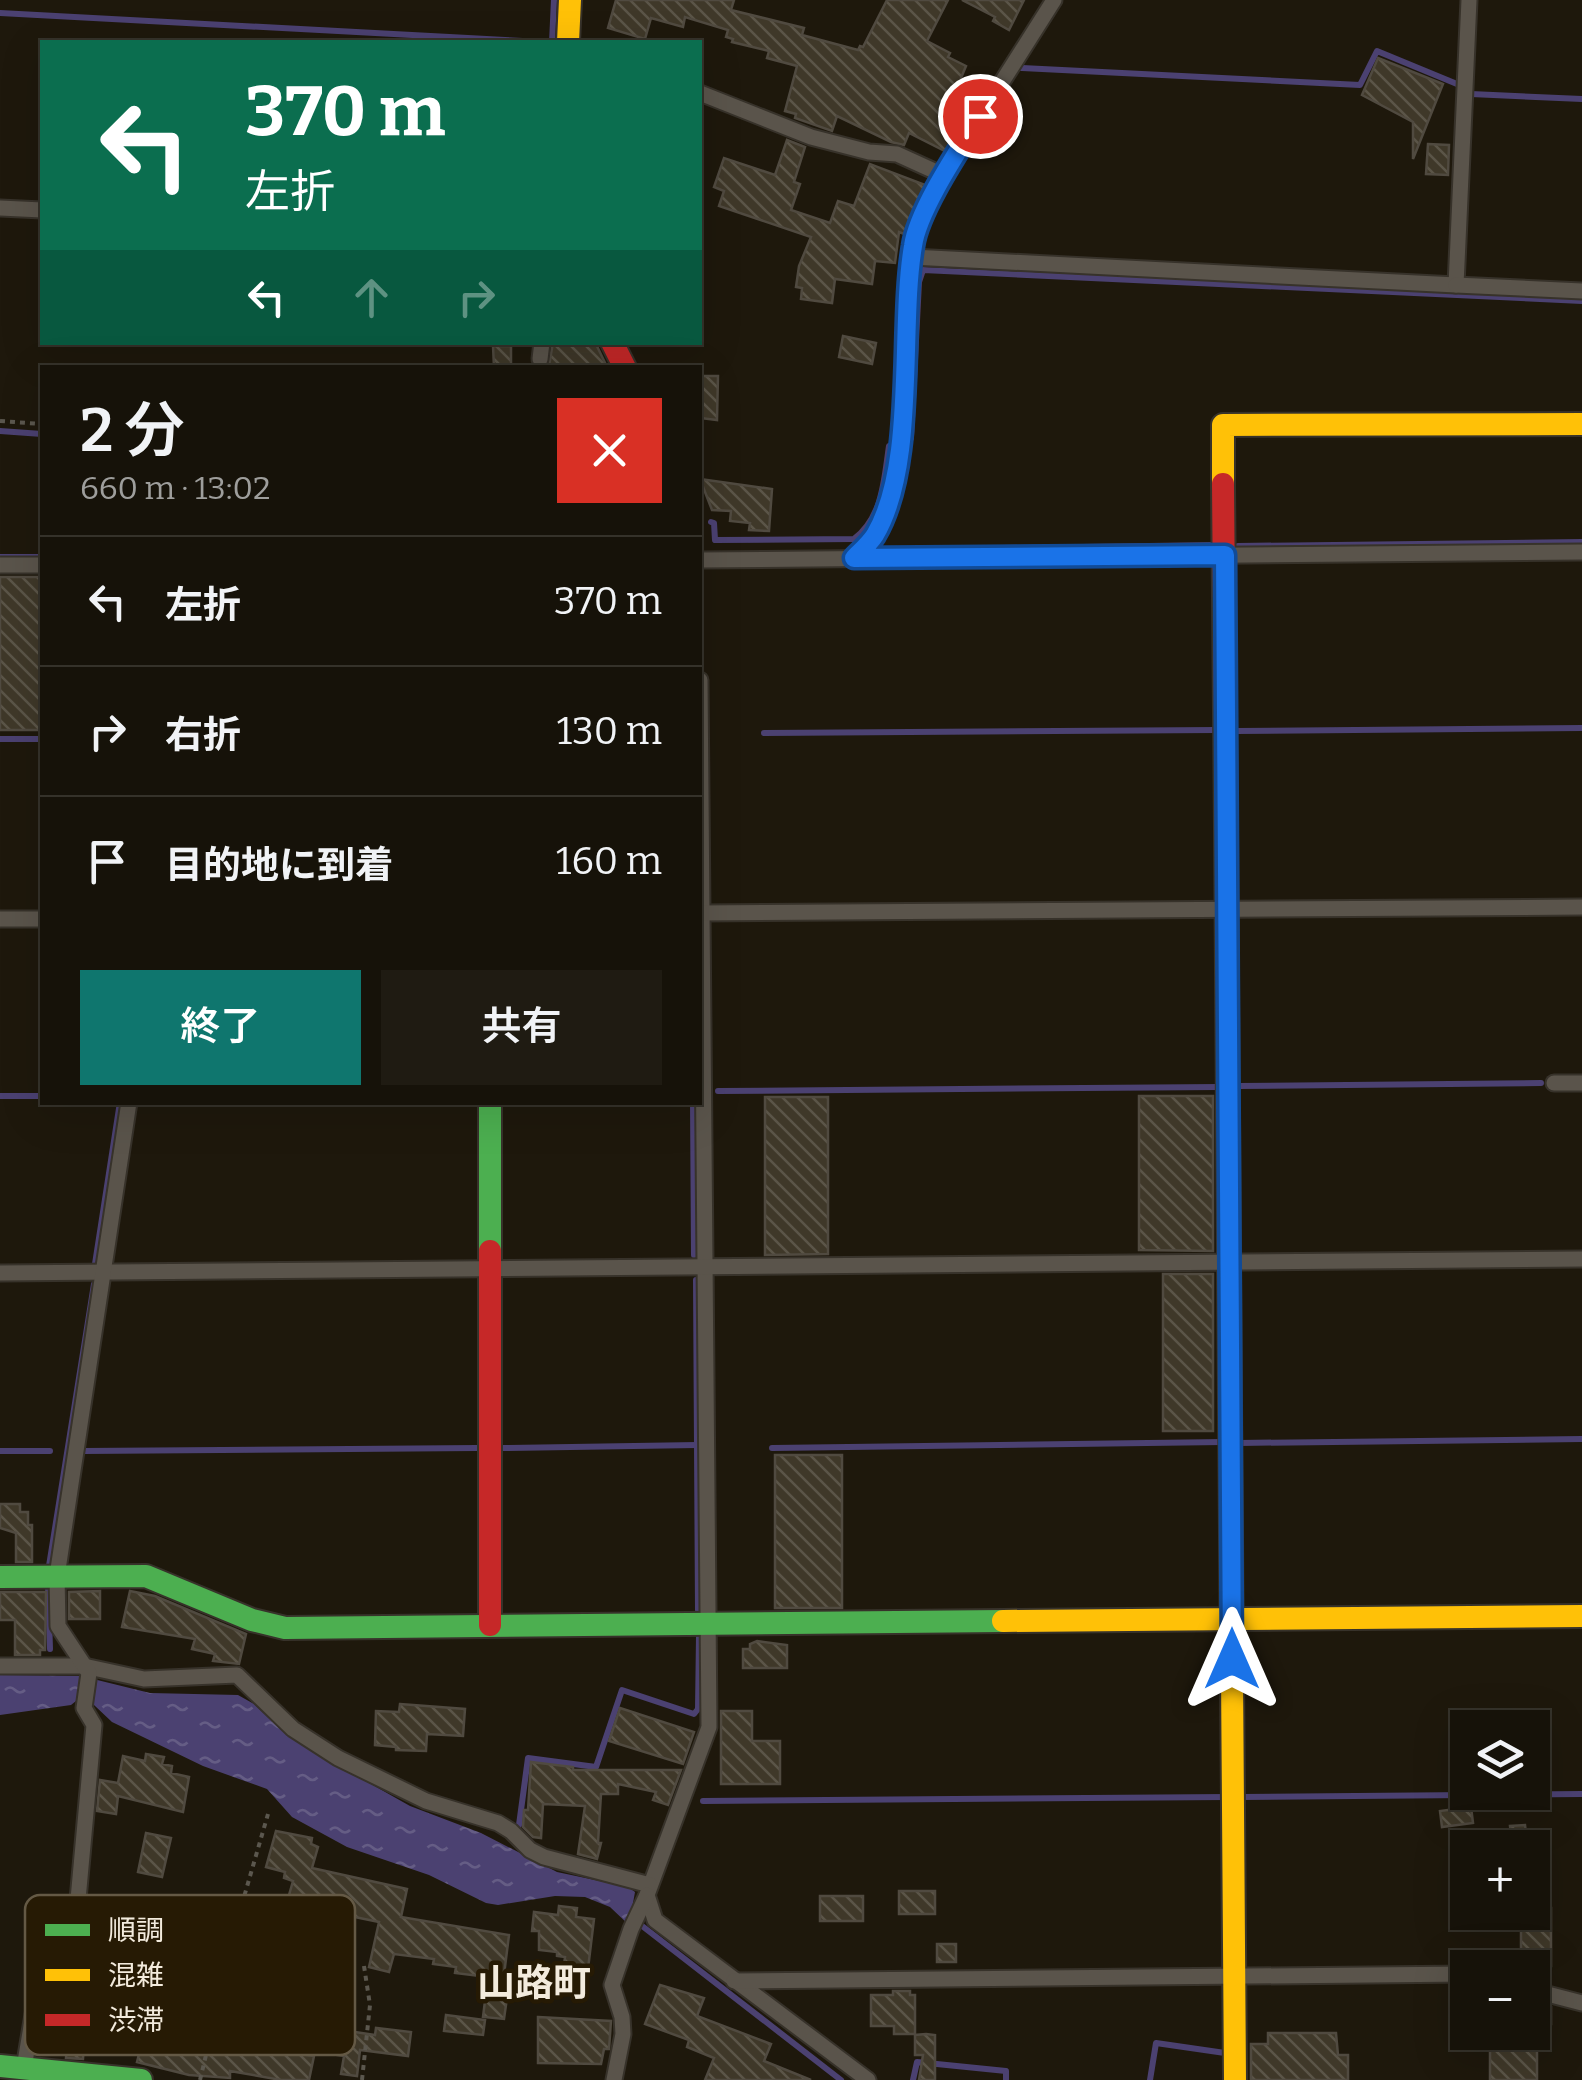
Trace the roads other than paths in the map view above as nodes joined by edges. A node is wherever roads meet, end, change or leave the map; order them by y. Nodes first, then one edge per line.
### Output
1 (570, 0) edge
2 (1054, 0) edge
3 (1469, 0) edge
4 (570, 40) edge
5 (702, 94) edge
6 (943, 175) junction
7 (0, 208) edge
8 (40, 210) edge
9 (912, 257) junction
10 (1456, 285) junction
11 (1582, 291) edge
12 (1582, 424) edge
13 (1582, 552) edge
14 (1225, 555) junction
15 (854, 558) junction
16 (702, 560) edge
17 (0, 565) edge
18 (40, 565) edge
19 (1582, 907) edge
20 (1227, 908) junction
21 (702, 914) edge
22 (0, 919) edge
23 (40, 919) edge
24 (702, 1002) edge
25 (1582, 1082) edge
26 (1554, 1083) dead end
27 (129, 1105) edge
28 (490, 1105) edge
29 (1582, 1260) edge
30 (1231, 1263) junction
31 (705, 1268) junction
32 (491, 1269) junction
33 (103, 1272) junction
34 (0, 1273) edge
35 (57, 1576) junction
36 (0, 1577) edge
37 (1582, 1616) edge
38 (1232, 1619) junction
39 (708, 1624) junction
40 (490, 1625) junction
41 (0, 1666) edge
42 (87, 1670) junction
43 (649, 1890) junction
44 (78, 1895) edge
45 (1450, 1974) edge
46 (1234, 1975) junction
47 (734, 1980) junction
48 (1550, 1995) edge
49 (1582, 2003) edge
50 (25, 2026) edge
51 (12, 2067) edge
52 (141, 2080) edge
53 (614, 2080) edge
54 (868, 2080) edge
55 (1235, 2080) edge

1 - 4 street
2 - 6 street
3 - 10 street
5 - 6 street
6 - 9 street
7 - 8 street
9 - 10 street
9 - 15 street
10 - 11 street
12 - 14 street
13 - 14 street
14 - 15 street
14 - 20 street
15 - 16 street
17 - 18 street
19 - 20 street
20 - 21 street
20 - 30 street
22 - 23 street
24 - 31 street
25 - 26 street
27 - 33 street
28 - 32 street
29 - 30 street
30 - 31 street
30 - 38 street
31 - 32 street
31 - 39 street
32 - 33 street
32 - 40 street
33 - 34 street
33 - 35 street
35 - 36 street
35 - 40 street
35 - 42 street
37 - 38 street
38 - 39 street
38 - 46 street
39 - 40 street
39 - 43 street
41 - 42 street
42 - 43 street
42 - 44 street
43 - 47 street
43 - 53 street
45 - 46 street
46 - 47 street
46 - 55 street
47 - 54 street
48 - 49 street
50 - 51 street
51 - 52 street

